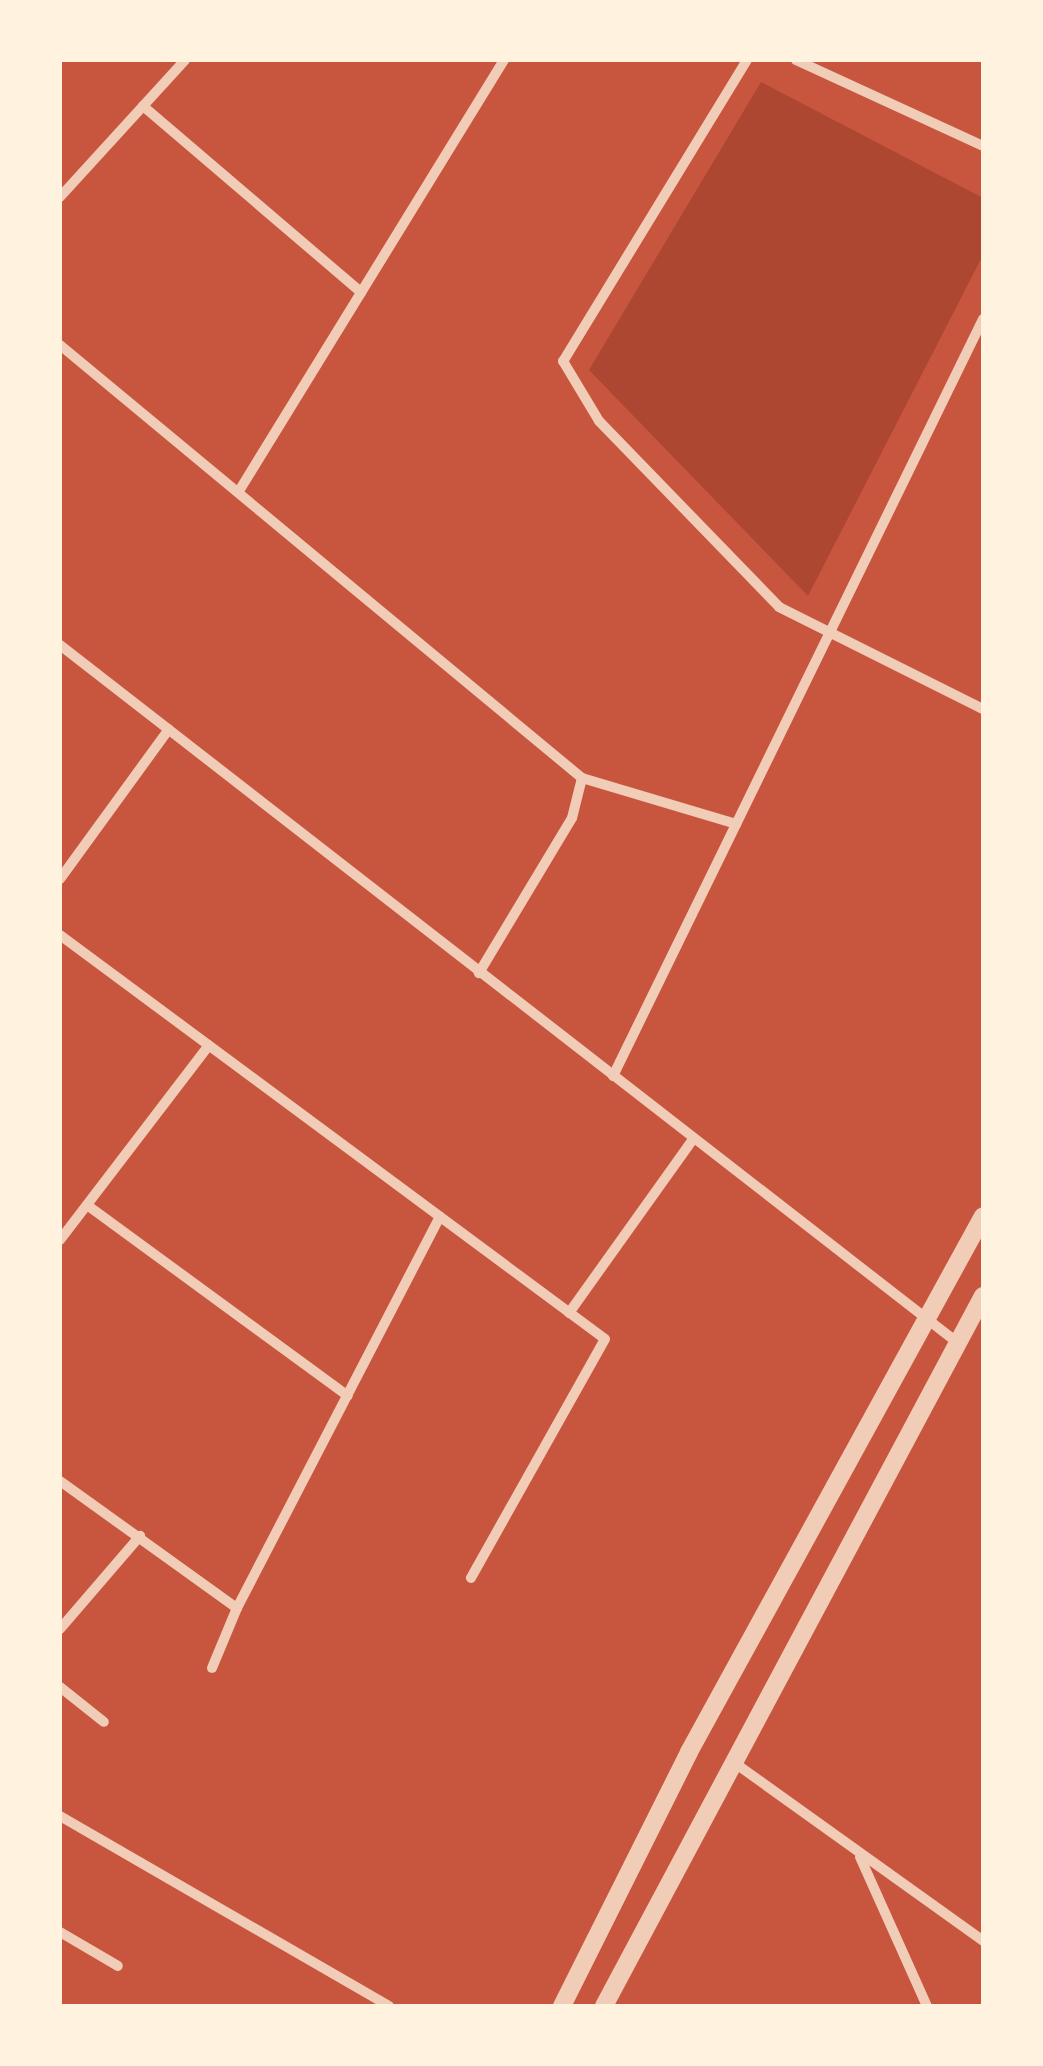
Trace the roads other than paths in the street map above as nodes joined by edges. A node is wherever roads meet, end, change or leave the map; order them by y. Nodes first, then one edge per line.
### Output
1 (185, 60) edge
2 (504, 60) edge
3 (747, 60) edge
4 (796, 60) edge
5 (143, 106) junction
6 (983, 146) edge
7 (60, 196) edge
8 (361, 292) junction
9 (983, 319) edge
10 (60, 346) edge
11 (239, 491) junction
12 (832, 628) junction
13 (60, 644) edge
14 (983, 710) edge
15 (169, 730) junction
16 (582, 778) junction
17 (736, 824) junction
18 (60, 878) edge
19 (60, 935) edge
20 (479, 973) junction
21 (209, 1046) junction
22 (612, 1076) junction
23 (693, 1139) junction
24 (87, 1206) junction
25 (983, 1216) edge
26 (440, 1217) junction
27 (60, 1240) edge
28 (983, 1296) edge
29 (570, 1313) junction
30 (930, 1321) junction
31 (958, 1343) junction
32 (348, 1396) junction
33 (60, 1480) edge
34 (140, 1536) junction
35 (471, 1578) dead end
36 (237, 1608) junction
37 (60, 1629) edge
38 (212, 1668) dead end
39 (60, 1688) edge
40 (104, 1722) dead end
41 (730, 1759) junction
42 (60, 1816) edge
43 (858, 1852) junction
44 (60, 1932) edge
45 (983, 1941) edge
46 (118, 1966) dead end
47 (389, 2006) edge
48 (562, 2006) edge
49 (604, 2006) edge
50 (928, 2006) edge

1 - 5 street
2 - 8 street
3 - 12 street
4 - 6 street
5 - 7 street
5 - 8 street
8 - 11 street
9 - 12 street
10 - 11 street
11 - 16 street
12 - 14 street
12 - 17 street
13 - 15 street
15 - 18 street
15 - 20 street
16 - 17 street
16 - 20 street
17 - 22 street
19 - 21 street
20 - 22 street
21 - 24 street
21 - 26 street
22 - 23 street
23 - 29 street
23 - 30 street
24 - 27 street
24 - 32 street
25 - 30 street
26 - 29 street
26 - 32 street
28 - 31 street
29 - 35 street
30 - 31 street
30 - 48 street
31 - 41 street
32 - 36 street
33 - 34 street
34 - 36 street
34 - 37 street
36 - 38 street
39 - 40 street
41 - 43 street
41 - 49 street
42 - 47 street
43 - 45 street
43 - 50 street
44 - 46 street

